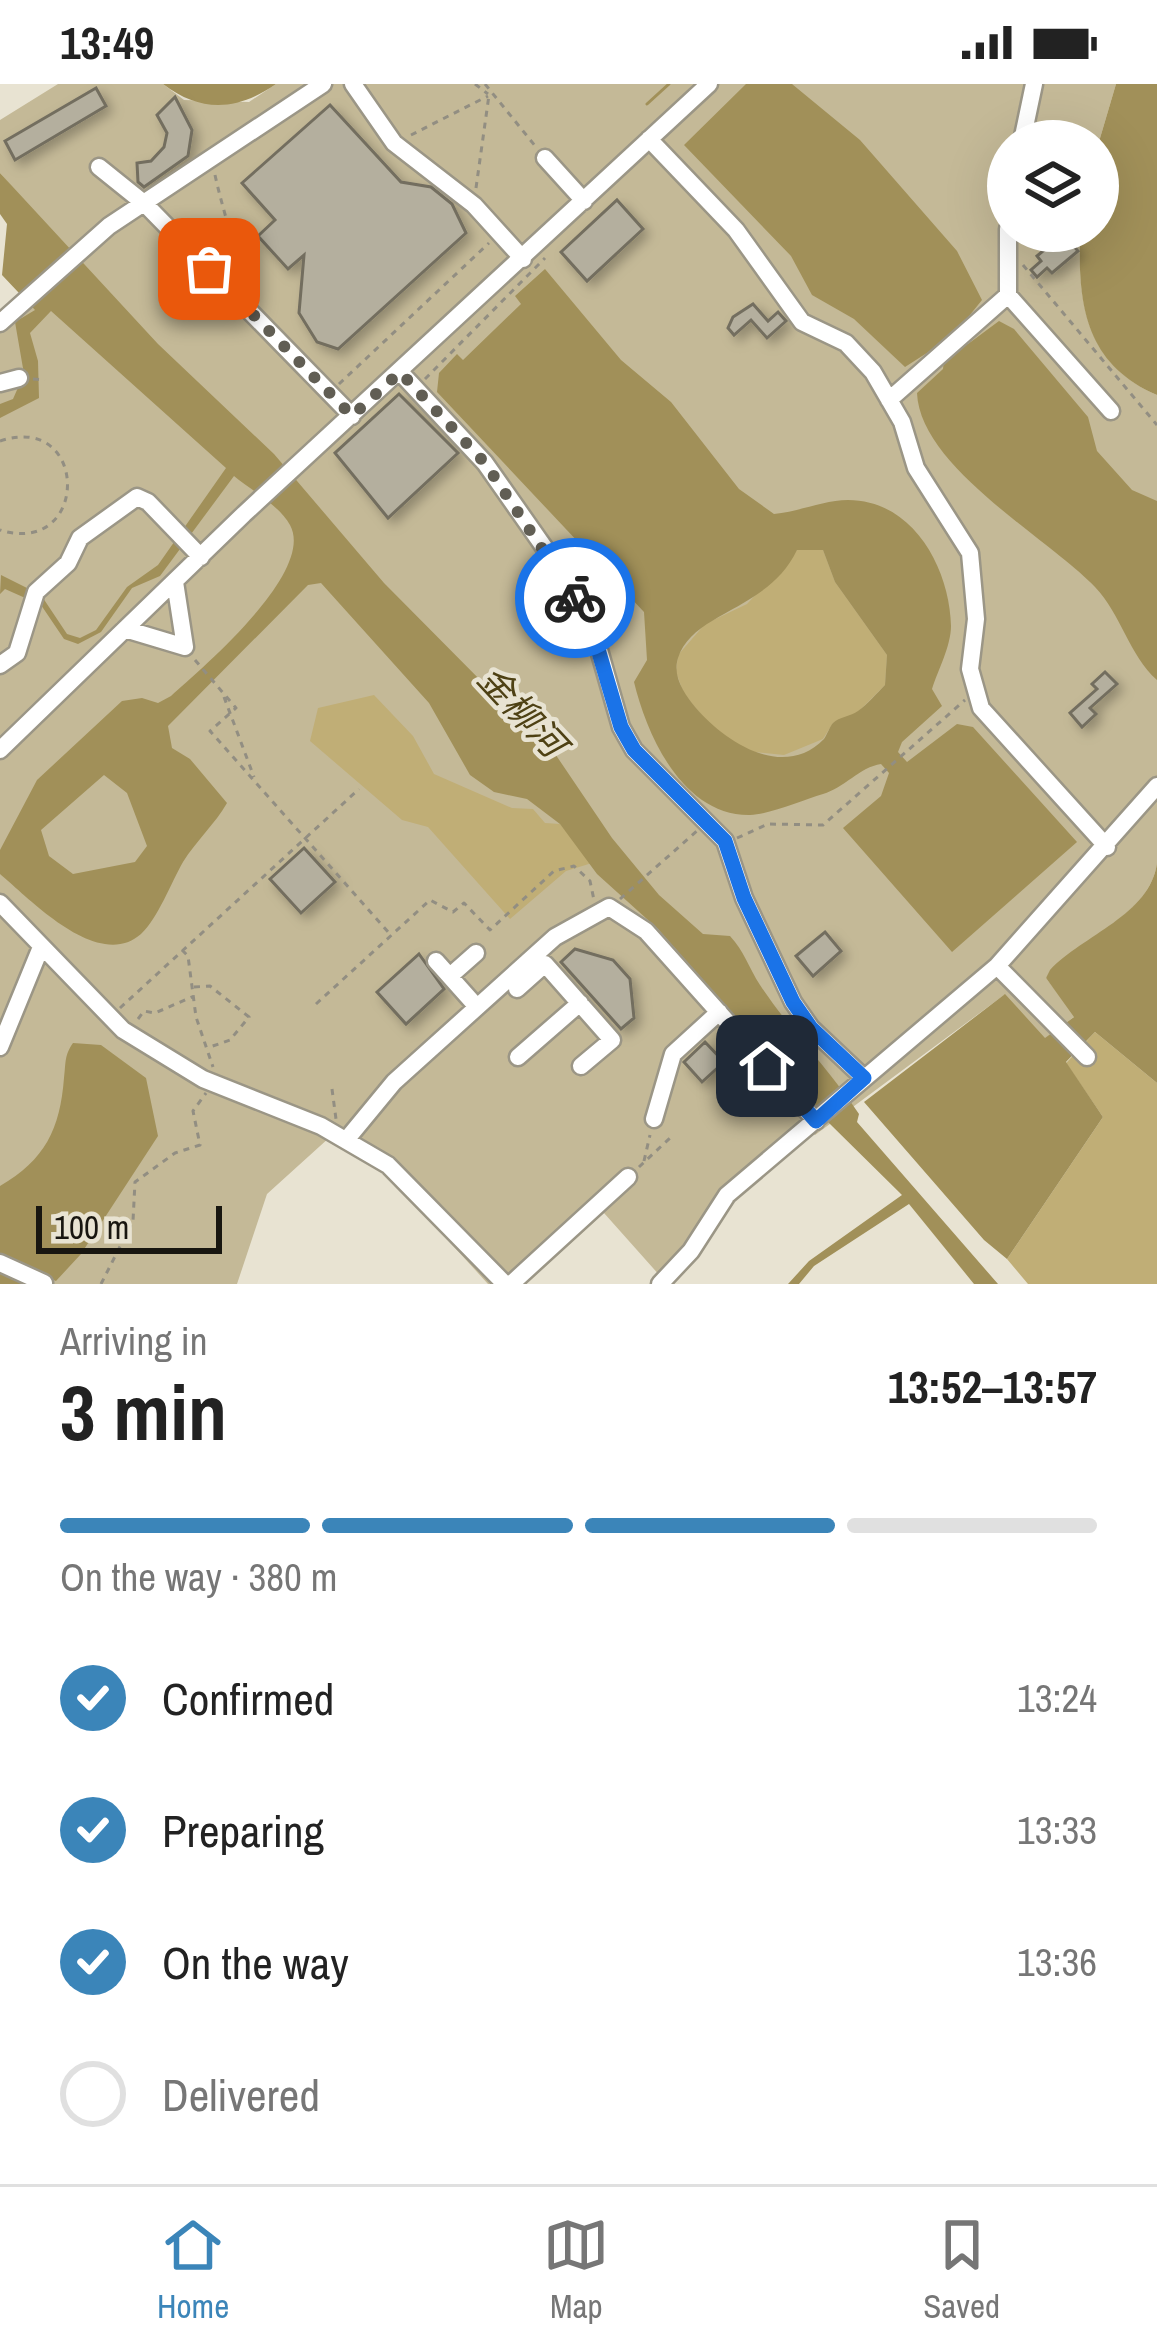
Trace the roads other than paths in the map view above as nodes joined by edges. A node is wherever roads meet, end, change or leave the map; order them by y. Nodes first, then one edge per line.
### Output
1 (323, 84) edge
2 (353, 84) edge
3 (709, 84) edge
4 (1034, 84) edge
5 (1026, 120) edge
6 (649, 140) junction
7 (545, 158) road end
8 (99, 167) dead end
9 (584, 201) junction
10 (145, 204) junction
11 (1005, 252) edge
12 (523, 259) junction
13 (1008, 295) junction
14 (13, 304) edge
15 (0, 323) edge
16 (400, 372) junction
17 (19, 378) dead end
18 (0, 383) edge
19 (889, 400) junction
20 (1111, 411) dead end
21 (352, 416) junction
22 (201, 557) junction
23 (175, 583) junction
24 (125, 629) junction
25 (0, 665) edge
26 (3, 743) edge
27 (1157, 786) edge
28 (1107, 847) junction
29 (0, 903) edge
30 (41, 946) junction
31 (476, 953) dead end
32 (541, 959) junction
33 (436, 961) dead end
34 (998, 966) junction
35 (450, 976) junction
36 (517, 989) dead end
37 (580, 1003) junction
38 (477, 1007) junction
39 (719, 1012) junction
40 (0, 1047) edge
41 (518, 1057) dead end
42 (1087, 1057) dead end
43 (581, 1066) dead end
44 (858, 1084) junction
45 (654, 1119) road end
46 (818, 1119) junction
47 (340, 1136) junction
48 (628, 1177) road end
49 (0, 1263) edge
50 (44, 1283) edge
51 (508, 1284) edge
52 (660, 1284) edge

1 - 10 street
2 - 12 street
3 - 6 street
4 - 5 street
6 - 9 street
6 - 19 street
7 - 9 street
8 - 10 street
9 - 12 street
10 - 14 street
10 - 21 street
11 - 13 street
12 - 16 street
13 - 19 street
13 - 20 street
14 - 15 street
16 - 21 street
16 - 44 street
17 - 18 street
19 - 28 street
21 - 22 street
22 - 23 street
22 - 25 street
23 - 24 street
23 - 24 street
24 - 26 street
27 - 28 street
28 - 34 street
29 - 30 street
30 - 40 street
30 - 47 street
31 - 35 street
32 - 36 street
32 - 37 street
32 - 38 street
32 - 39 street
33 - 35 street
34 - 42 street
34 - 44 street
35 - 38 street
37 - 41 street
37 - 43 street
38 - 47 street
39 - 45 street
39 - 46 street
44 - 46 street
46 - 52 street
47 - 51 street
48 - 51 street
49 - 50 street

